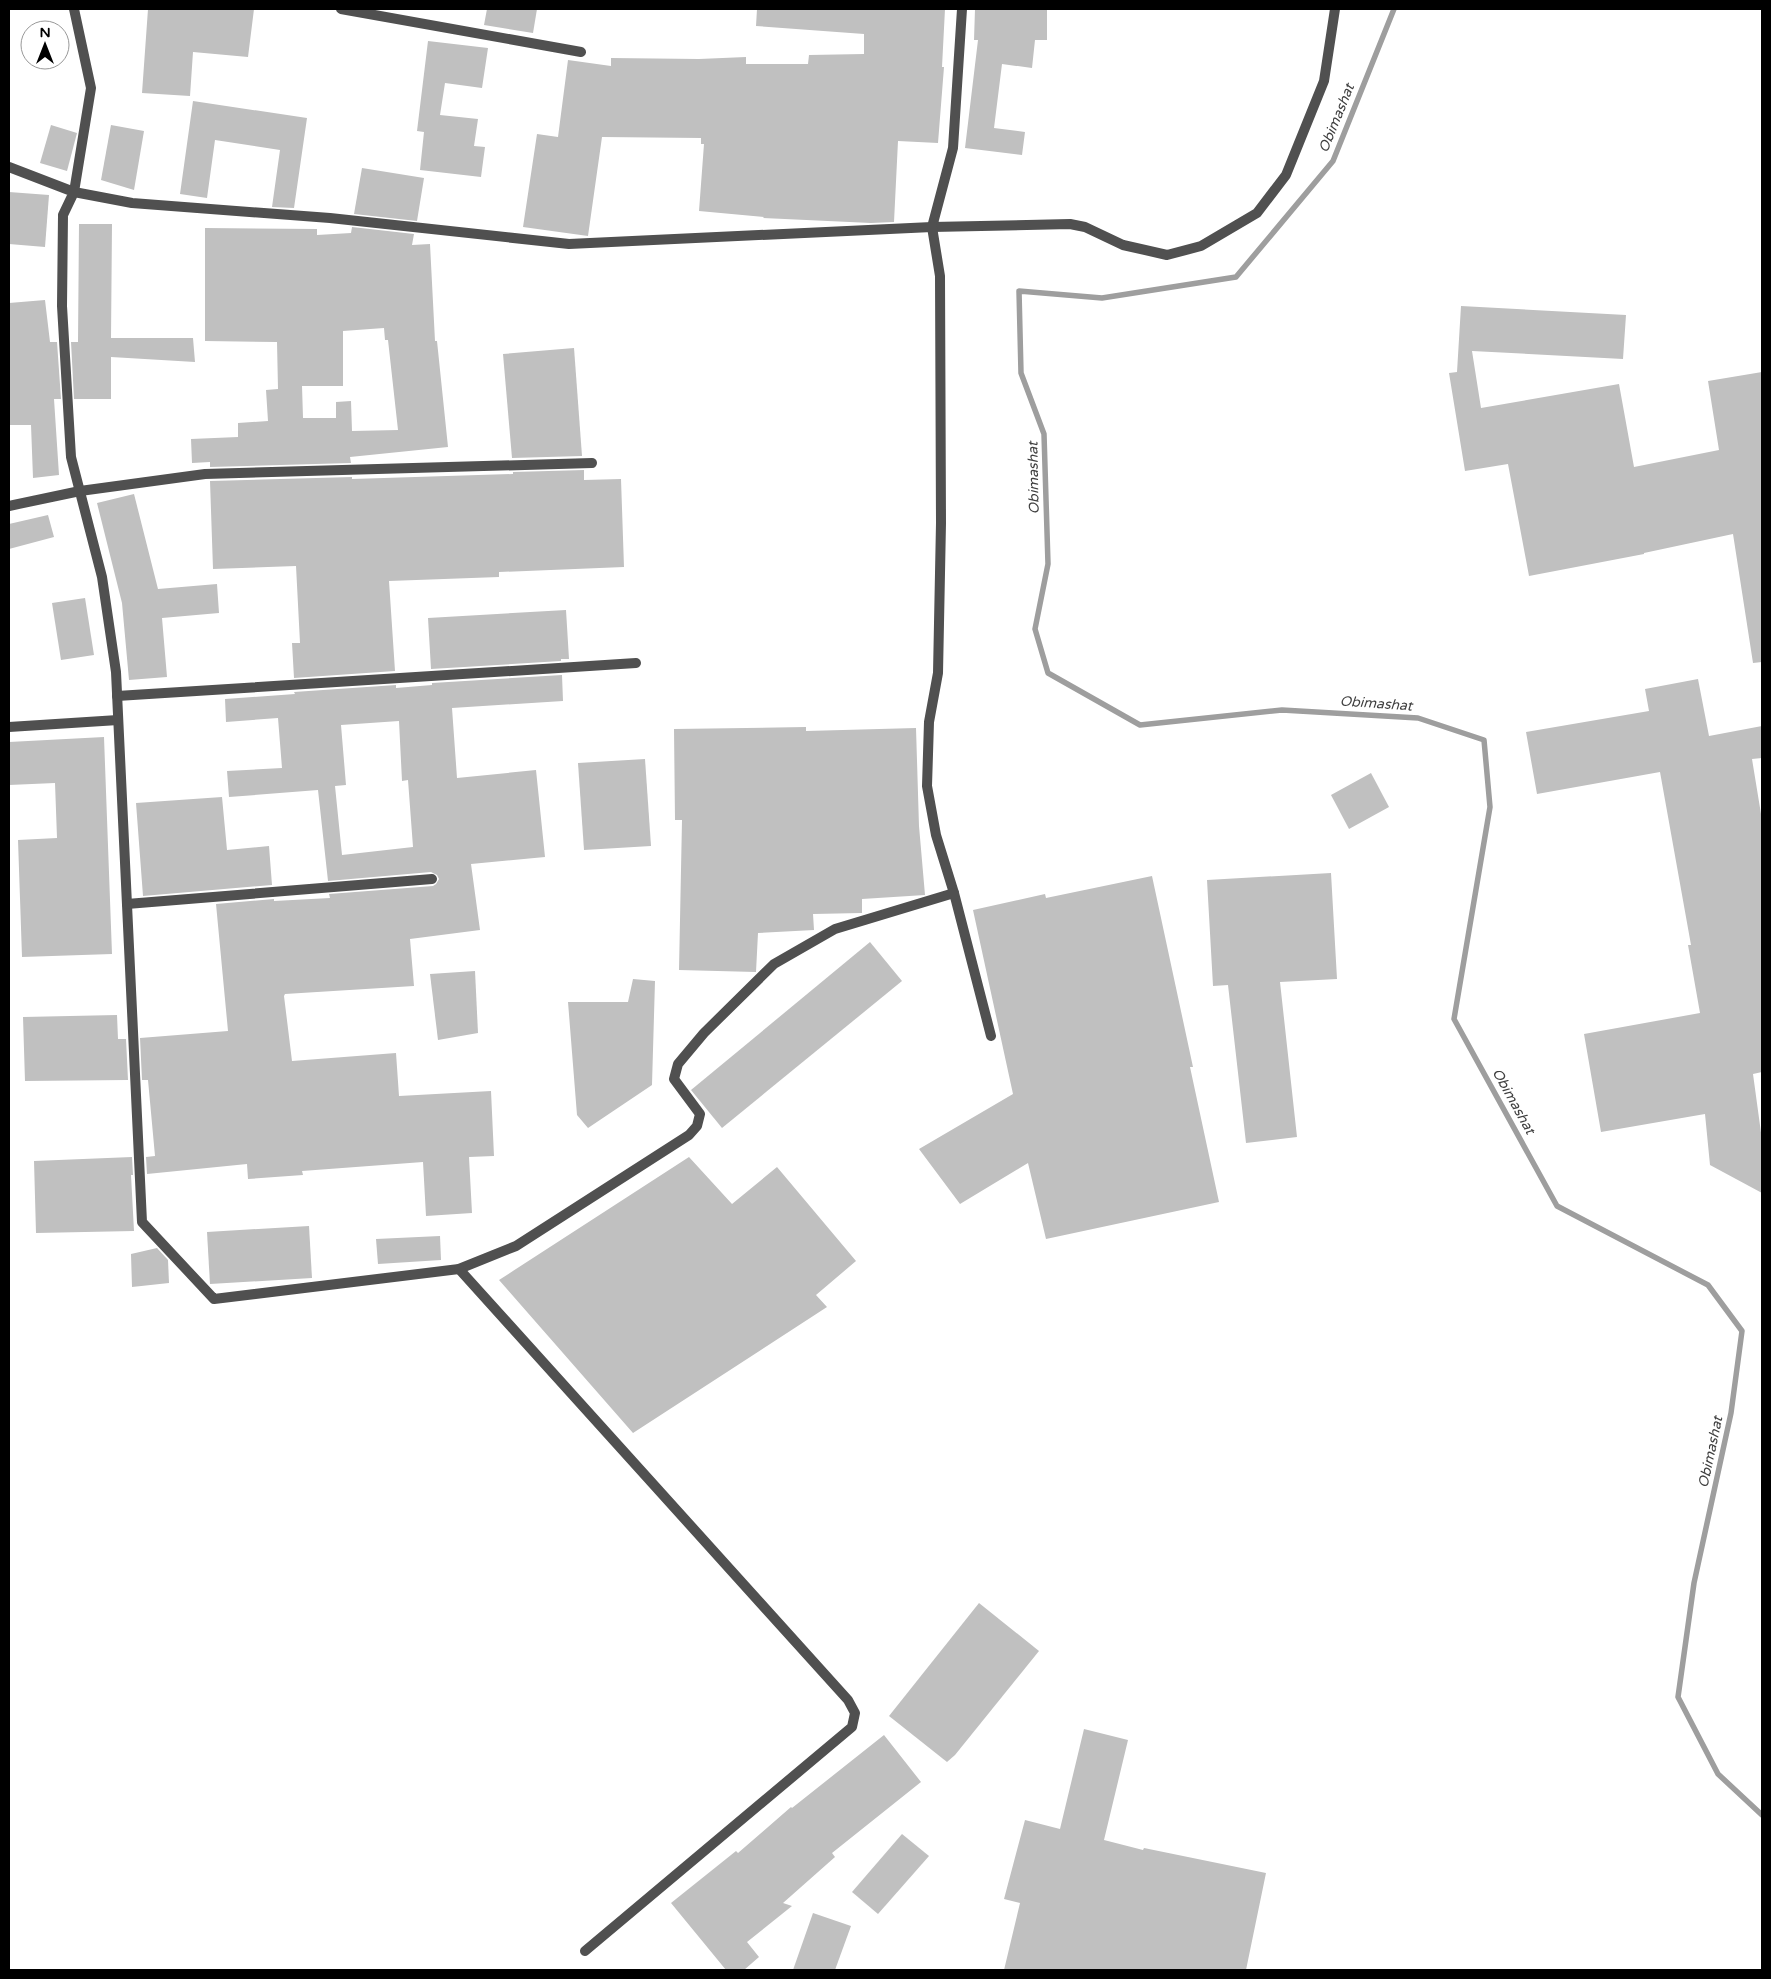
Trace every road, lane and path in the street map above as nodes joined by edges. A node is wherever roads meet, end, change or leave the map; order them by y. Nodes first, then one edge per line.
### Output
1 (74, 9) edge
2 (341, 9) edge
3 (962, 9) edge
4 (1335, 9) edge
5 (581, 52) dead end
6 (9, 167) edge
7 (74, 192) junction
8 (932, 227) junction
9 (592, 463) dead end
10 (80, 491) junction
11 (9, 506) edge
12 (636, 663) dead end
13 (118, 696) junction
14 (118, 720) junction
15 (9, 726) edge
16 (432, 879) dead end
17 (954, 893) junction
18 (127, 904) junction
19 (991, 1036) dead end
20 (459, 1269) junction
21 (585, 1950) dead end

1 - 7 street
2 - 5 street
3 - 8 street
4 - 8 street
6 - 7 street
7 - 8 street
7 - 10 street
8 - 17 street
9 - 10 street
10 - 11 street
10 - 13 street
12 - 13 street
13 - 14 street
14 - 15 street
14 - 18 street
16 - 18 street
17 - 19 street
17 - 20 street
18 - 20 street
20 - 21 street

